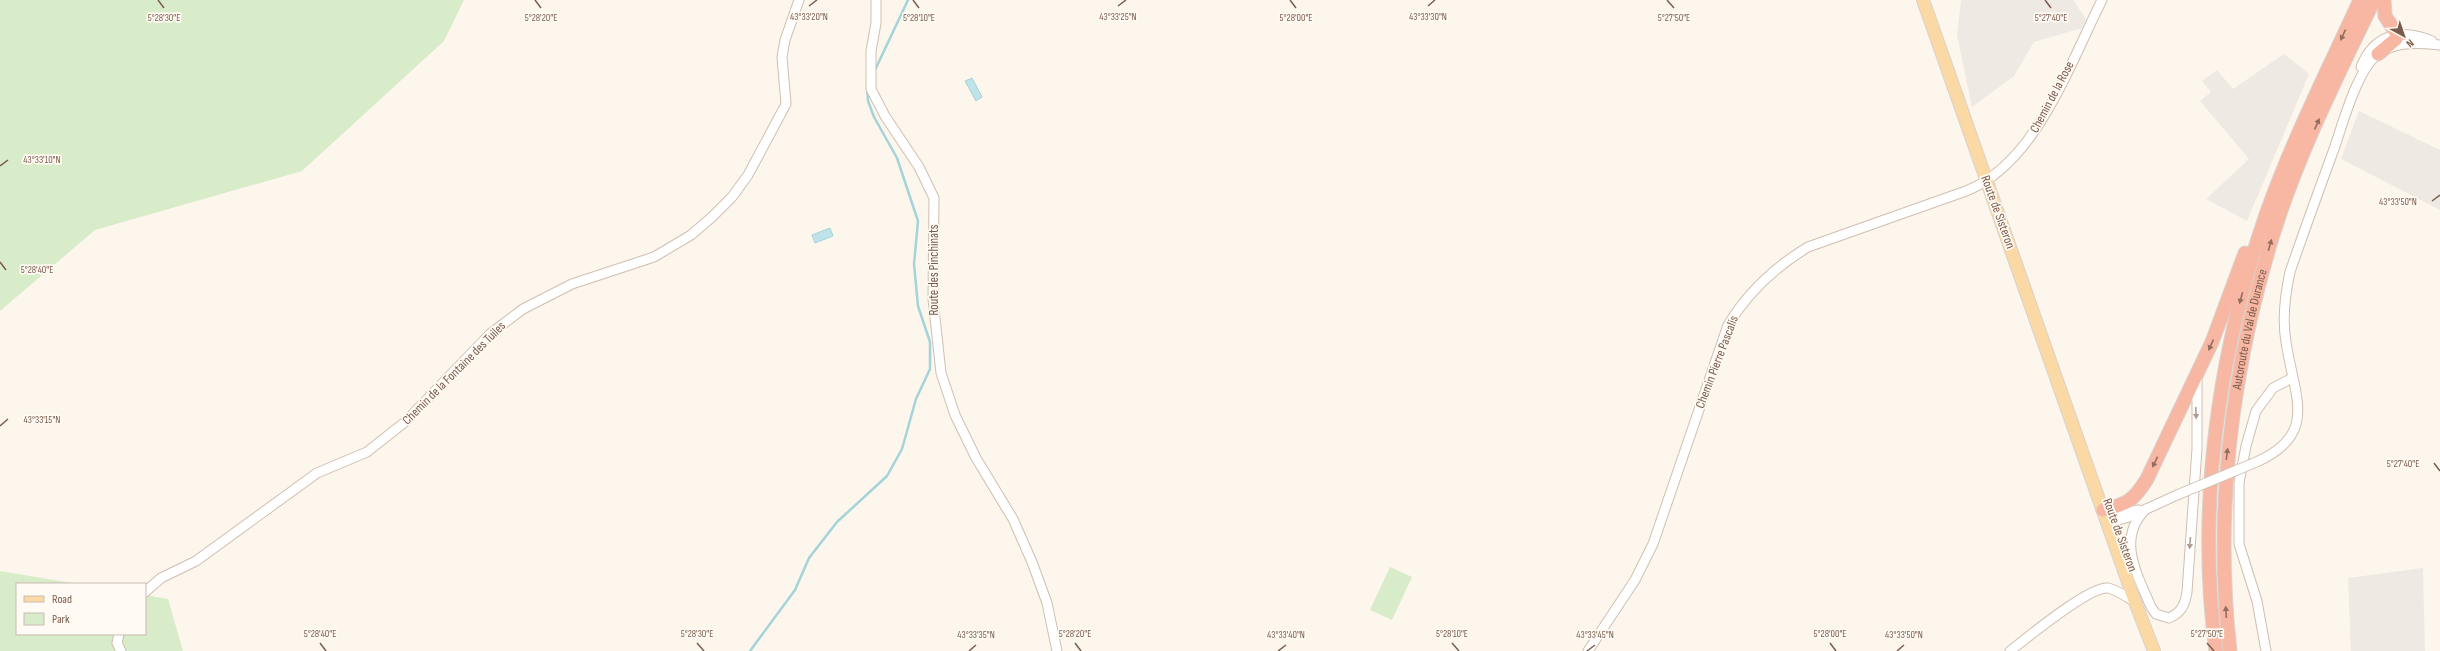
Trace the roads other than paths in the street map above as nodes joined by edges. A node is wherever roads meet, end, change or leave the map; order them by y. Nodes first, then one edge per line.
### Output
1 (799, 0) edge
2 (876, 0) edge
3 (1923, 0) edge
4 (2102, 0) edge
5 (2360, 0) edge
6 (2374, 0) edge
7 (2384, 0) edge
8 (2397, 34) junction
9 (2440, 45) edge
10 (2378, 54) junction
11 (2318, 91) junction
12 (2350, 103) junction
13 (1987, 181) junction
14 (2198, 374) junction
15 (2292, 378) junction
16 (2146, 509) junction
17 (2109, 515) junction
18 (146, 591) edge
19 (2135, 602) junction
20 (119, 635) edge
21 (121, 651) edge
22 (1057, 651) edge
23 (1588, 651) edge
24 (2010, 651) edge
25 (2155, 651) edge
26 (2216, 651) edge
27 (2230, 651) edge
28 (2266, 651) edge

1 - 18 street, Chemin de la Fontaine des Tuiles
2 - 22 street, Route des Pinchinats
3 - 13 main road, Route de Sisteron
4 - 13 street, Chemin de la Rose
5 -> 11 highway
27 -> 6 highway, Autoroute du Val de Durance
7 - 8 highway
8 - 9 street
8 - 10 highway
8 - 12 street
9 - 10 street
10 - 12 street
11 -> 14 highway
11 -> 26 highway, Autoroute du Val de Durance
12 - 15 street
13 - 17 main road, Route de Sisteron
13 - 23 street, Chemin Pierre Pascalis
14 -> 16 street
14 -> 17 highway
15 - 16 street, bridge
15 - 28 street
16 - 17 street
17 - 19 main road, Route de Sisteron
17 - 25 main road, Route de Sisteron
19 - 24 street
19 - 25 main road, Route de Sisteron
20 - 21 street

